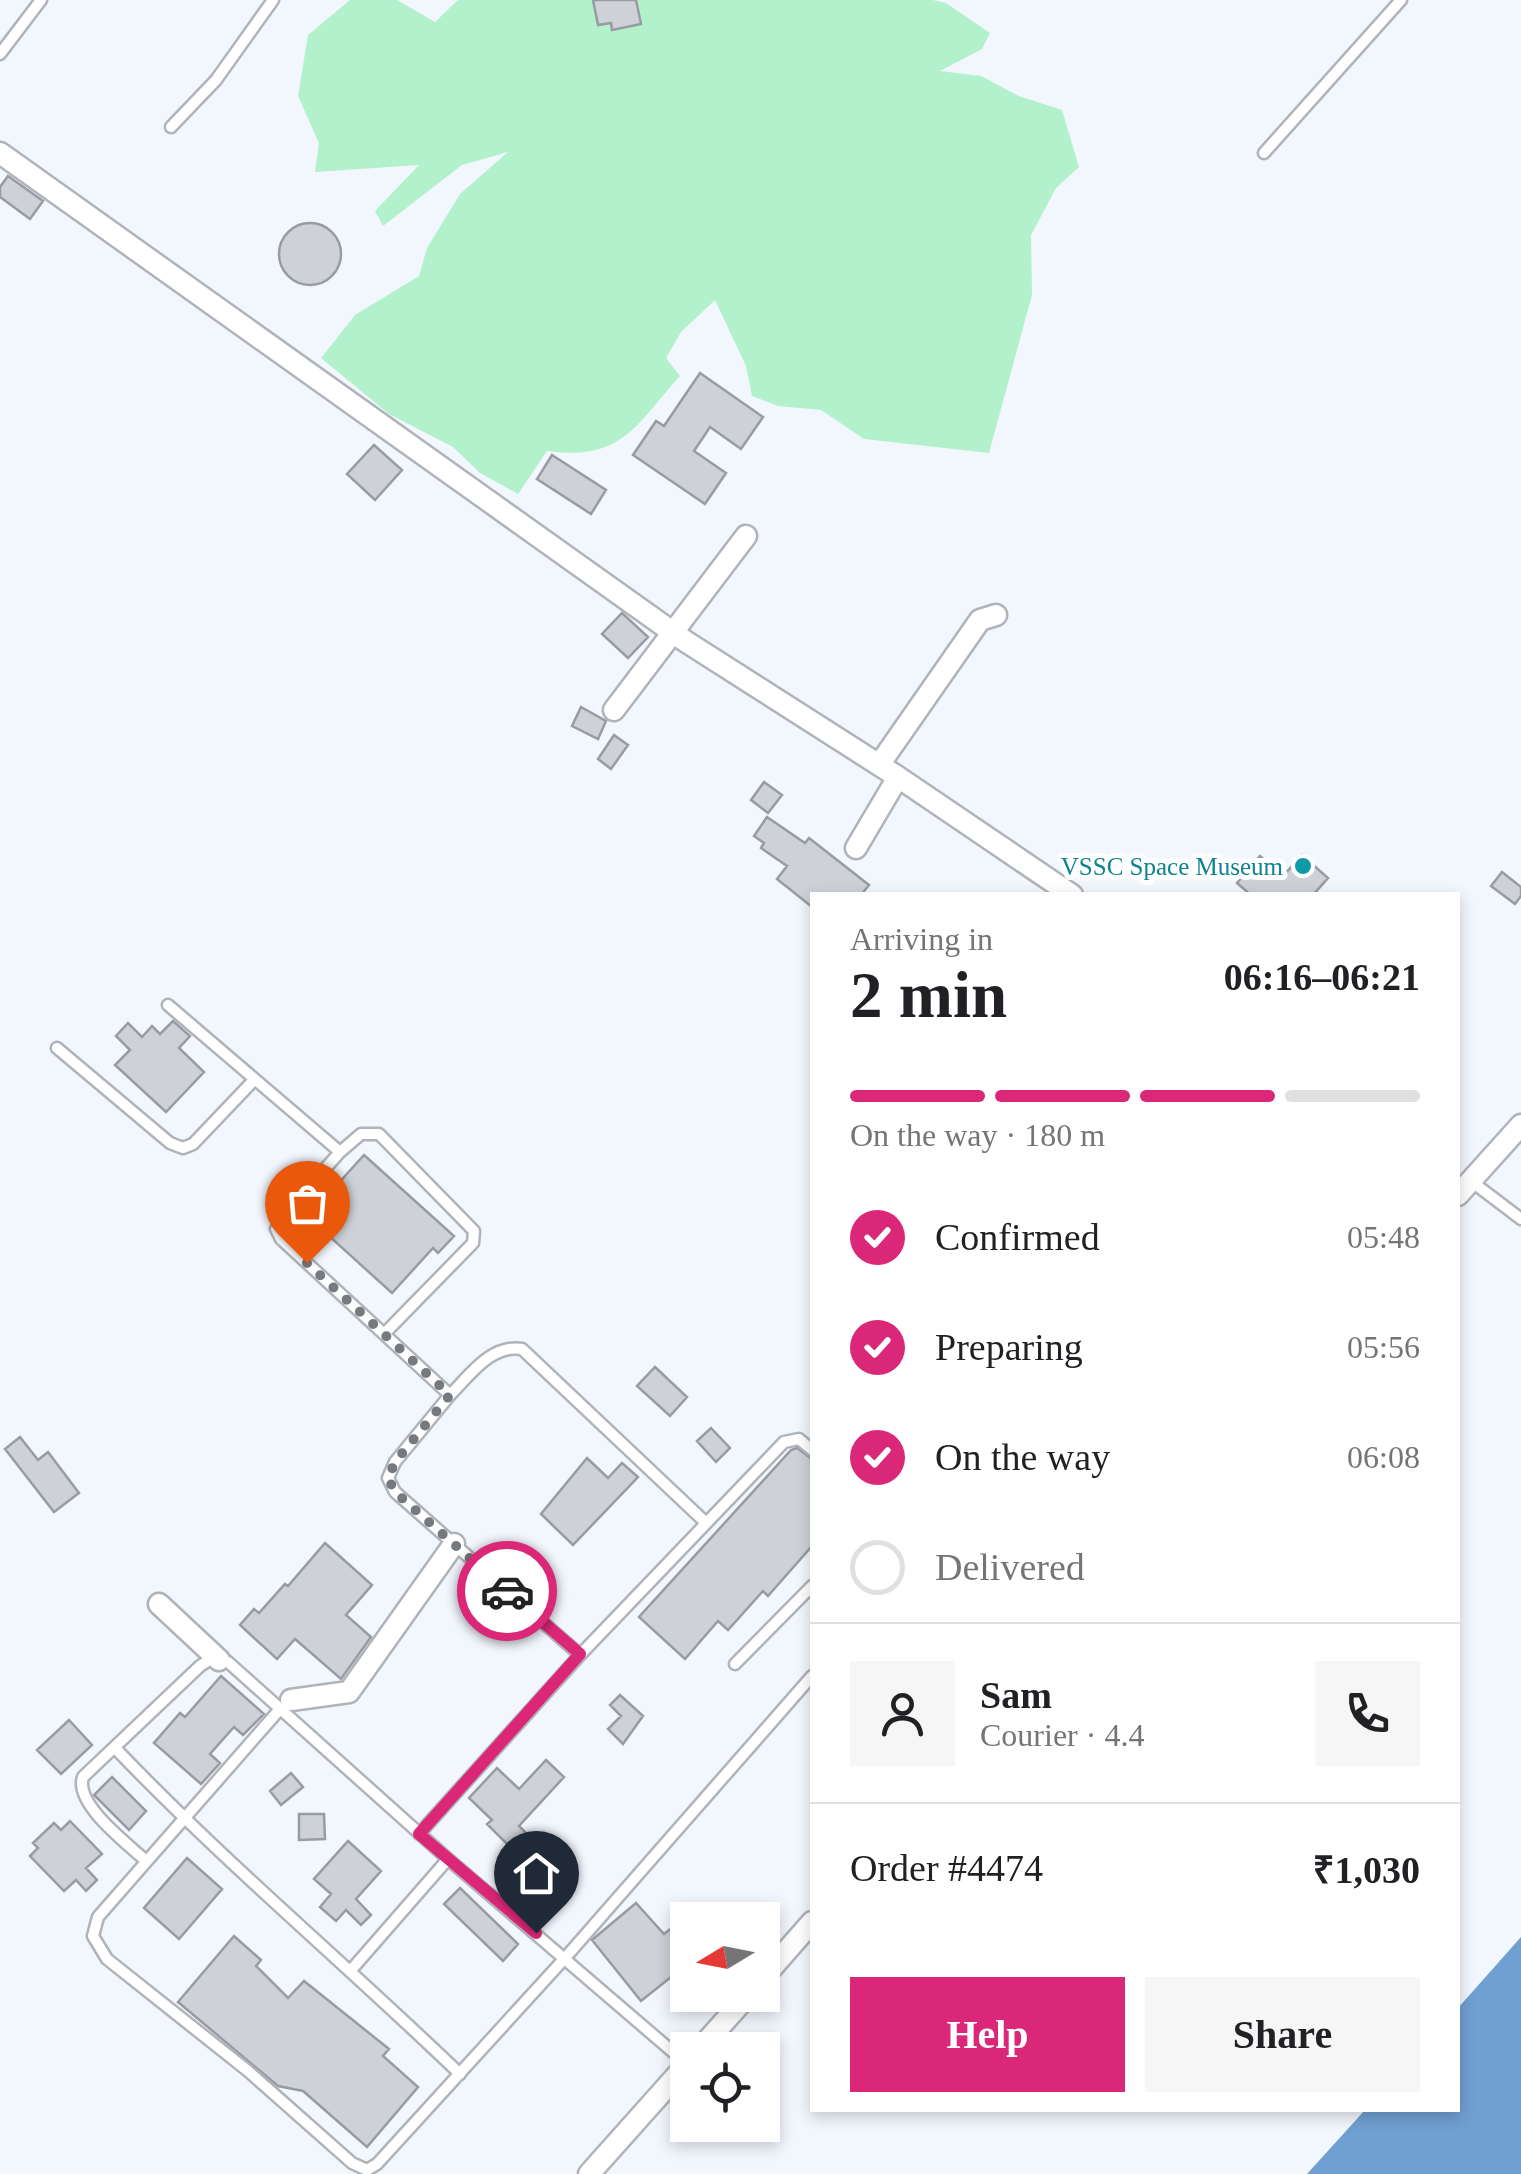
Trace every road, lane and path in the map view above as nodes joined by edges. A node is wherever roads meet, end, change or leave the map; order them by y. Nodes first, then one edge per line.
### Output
1 (41, 0) edge
2 (273, 0) edge
3 (1401, 0) edge
4 (0, 54) edge
5 (171, 127) dead end
6 (1264, 153) dead end
7 (0, 154) edge
8 (746, 536) dead end
9 (996, 616) dead end
10 (671, 632) junction
11 (614, 710) dead end
12 (888, 771) junction
13 (856, 848) dead end
14 (1068, 892) edge
15 (168, 1004) dead end
16 (57, 1048) dead end
17 (254, 1080) junction
18 (1521, 1125) edge
19 (340, 1152) junction
20 (1462, 1183) edge
21 (1521, 1218) edge
22 (384, 1334) junction
23 (450, 1395) junction
24 (810, 1448) edge
25 (704, 1521) junction
26 (454, 1544) junction
27 (810, 1588) edge
28 (159, 1604) dead end
29 (580, 1654) junction
30 (219, 1660) junction
31 (735, 1664) dead end
32 (810, 1678) edge
33 (285, 1704) junction
34 (116, 1750) junction
35 (182, 1819) junction
36 (419, 1834) junction
37 (448, 1859) junction
38 (146, 1861) junction
39 (810, 1924) edge
40 (565, 1958) junction
41 (780, 1958) edge
42 (352, 1969) junction
43 (733, 2012) edge
44 (715, 2032) edge
45 (670, 2049) edge
46 (460, 2074) junction
47 (670, 2083) edge
48 (589, 2174) edge

1 - 4 lane
2 - 5 lane
3 - 6 lane
7 - 10 street
8 - 10 street
9 - 12 street
10 - 11 street
10 - 12 street
12 - 13 street
12 - 14 street
15 - 17 lane
16 - 17 lane
17 - 19 lane
18 - 20 street
19 - 22 lane
19 - 22 lane
20 - 21 lane
22 - 23 lane
23 - 25 lane
23 - 26 lane
24 - 25 lane
25 - 29 lane
26 - 29 lane
26 - 33 street
27 - 31 lane
28 - 30 street
29 - 36 lane
30 - 33 lane
30 - 34 lane
32 - 40 lane
33 - 35 lane
33 - 36 lane
34 - 35 lane
34 - 38 lane
35 - 38 lane
35 - 42 lane
36 - 37 lane
37 - 40 lane
37 - 42 lane
38 - 46 lane
39 - 41 street
40 - 45 lane
40 - 46 lane
42 - 46 lane
43 - 44 street
47 - 48 street

